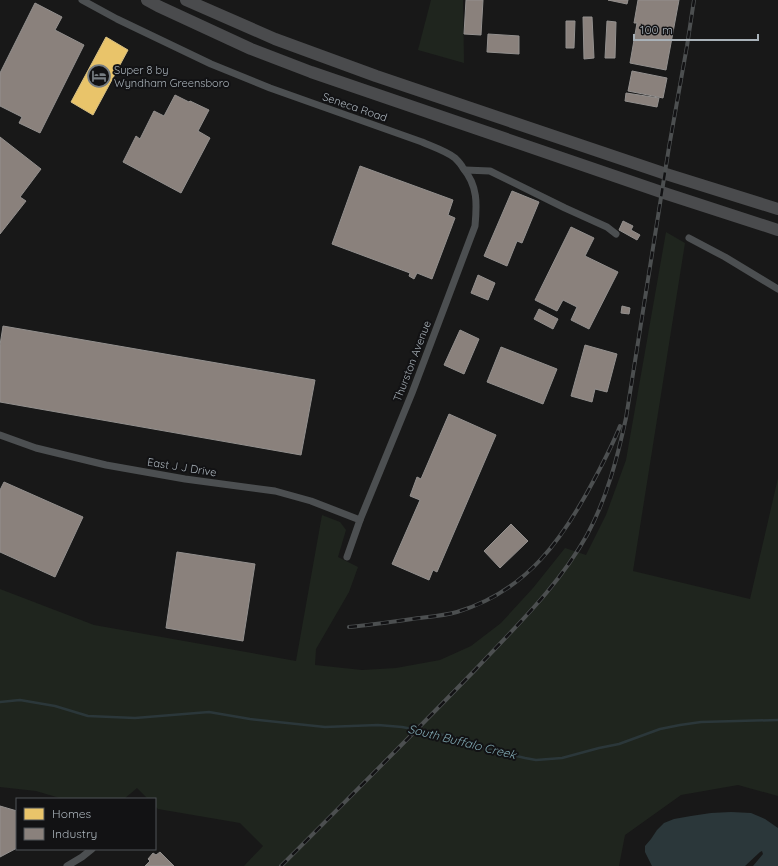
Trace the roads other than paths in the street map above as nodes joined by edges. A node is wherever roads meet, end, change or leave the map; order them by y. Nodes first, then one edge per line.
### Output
1 (82, 0) edge
2 (147, 0) edge
3 (186, 0) edge
4 (465, 170) junction
5 (778, 209) edge
6 (778, 230) edge
7 (616, 234) dead end
8 (689, 238) dead end
9 (778, 289) edge
10 (0, 435) edge
11 (360, 520) junction
12 (347, 557) dead end
13 (91, 850) edge
14 (67, 866) edge

1 - 4 street, Seneca Road
2 - 6 highway
3 - 5 highway
4 - 7 street
4 - 11 street, Thurston Avenue
8 - 9 street
10 - 11 street, East J J Drive
11 - 12 street, Thurston Avenue
13 - 14 street

